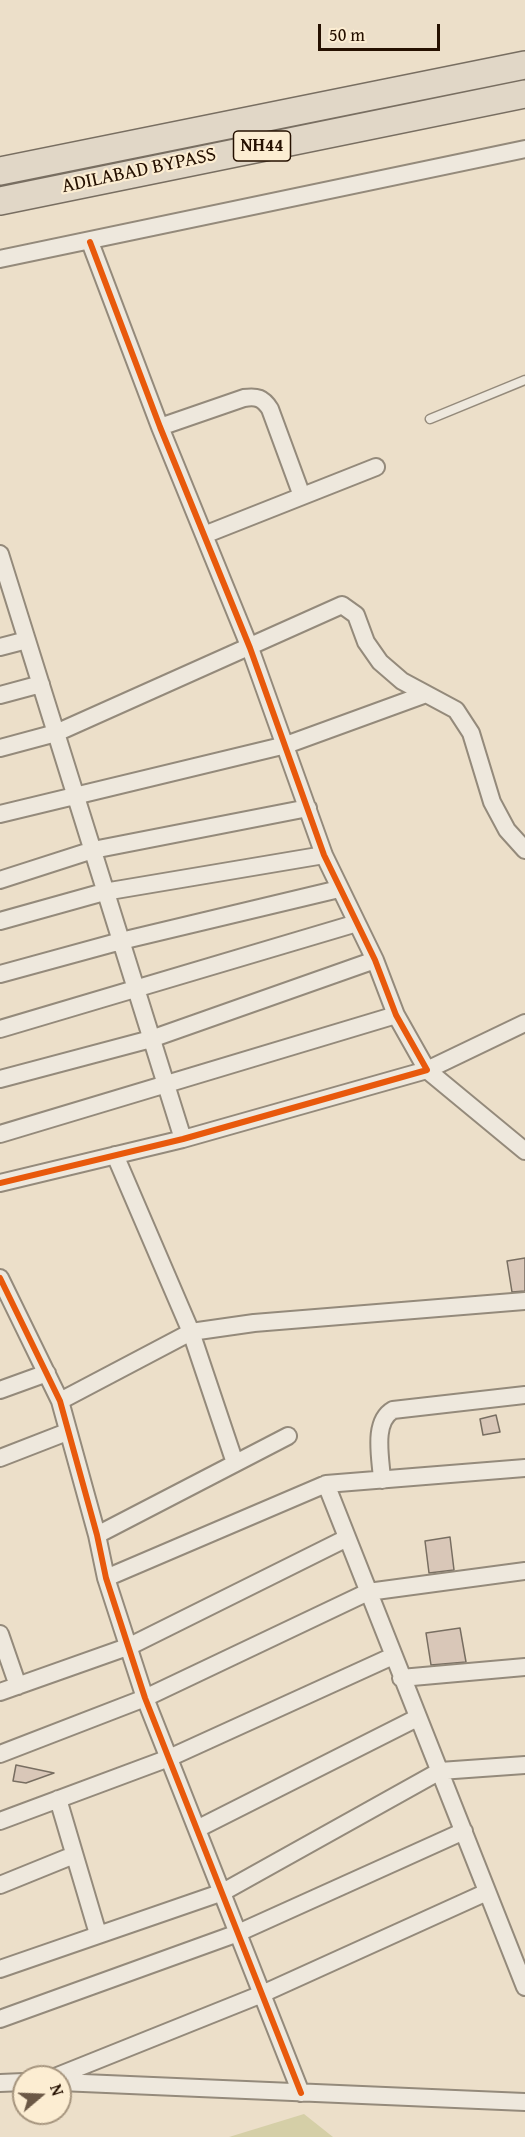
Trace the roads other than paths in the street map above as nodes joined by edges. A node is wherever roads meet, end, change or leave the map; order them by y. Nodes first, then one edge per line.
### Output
1 (525, 65) edge
2 (525, 94) edge
3 (525, 149) edge
4 (0, 171) edge
5 (0, 201) edge
6 (90, 242) junction
7 (0, 259) edge
8 (525, 380) edge
9 (430, 419) dead end
10 (160, 427) junction
11 (375, 467) dead end
12 (302, 496) junction
13 (204, 535) junction
14 (1, 562) edge
15 (27, 640) junction
16 (0, 647) edge
17 (250, 648) junction
18 (41, 684) junction
19 (426, 694) junction
20 (0, 695) edge
21 (56, 733) junction
22 (286, 745) junction
23 (0, 748) edge
24 (76, 794) junction
25 (308, 808) junction
26 (0, 814) edge
27 (93, 850) junction
28 (525, 850) edge
29 (324, 855) junction
30 (0, 880) edge
31 (339, 889) junction
32 (104, 892) junction
33 (0, 921) edge
34 (357, 923) junction
35 (121, 941) junction
36 (375, 960) junction
37 (0, 974) edge
38 (136, 990) junction
39 (396, 1015) junction
40 (525, 1023) edge
41 (0, 1029) edge
42 (151, 1039) junction
43 (427, 1070) junction
44 (0, 1079) edge
45 (165, 1083) junction
46 (0, 1134) edge
47 (183, 1139) junction
48 (521, 1142) edge
49 (115, 1155) junction
50 (0, 1183) edge
51 (1, 1280) edge
52 (525, 1300) edge
53 (191, 1332) junction
54 (47, 1372) junction
55 (0, 1390) edge
56 (525, 1395) edge
57 (60, 1401) junction
58 (67, 1432) junction
59 (288, 1436) dead end
60 (0, 1458) edge
61 (235, 1463) junction
62 (525, 1468) edge
63 (382, 1480) junction
64 (326, 1484) junction
65 (97, 1535) junction
66 (345, 1539) junction
67 (525, 1571) edge
68 (106, 1578) junction
69 (369, 1592) junction
70 (0, 1634) edge
71 (130, 1646) junction
72 (393, 1656) junction
73 (525, 1667) edge
74 (401, 1678) junction
75 (18, 1686) junction
76 (0, 1692) edge
77 (145, 1698) junction
78 (417, 1718) junction
79 (0, 1754) edge
80 (169, 1758) junction
81 (525, 1765) edge
82 (440, 1771) junction
83 (58, 1799) junction
84 (0, 1821) edge
85 (197, 1829) junction
86 (464, 1831) junction
87 (74, 1855) junction
88 (0, 1885) edge
89 (223, 1892) junction
90 (487, 1892) junction
91 (238, 1933) junction
92 (98, 1934) junction
93 (0, 1969) edge
94 (525, 1986) edge
95 (262, 1994) junction
96 (0, 2019) edge
97 (72, 2070) edge
98 (72, 2083) edge
99 (301, 2093) junction
100 (525, 2102) edge

1 - 4 highway, ADILABAD BYPASS / NH44
2 - 5 highway, ADILABAD BYPASS / NH44
3 - 6 street
6 - 7 street
6 - 10 street
8 - 9 lane
10 - 12 street
10 - 13 street
11 - 12 street
12 - 13 street
13 - 17 street
14 - 15 street
15 - 16 street
15 - 18 street
17 - 19 street
17 - 21 street
17 - 22 street
18 - 20 street
18 - 21 street
19 - 22 street
19 - 28 street
21 - 23 street
21 - 24 street
22 - 24 street
22 - 25 street
24 - 26 street
24 - 27 street
25 - 27 street
25 - 29 street
27 - 30 street
27 - 32 street
29 - 31 street
29 - 32 street
31 - 34 street
31 - 35 street
32 - 33 street
32 - 35 street
34 - 36 street
34 - 38 street
35 - 37 street
35 - 38 street
36 - 39 street
36 - 42 street
38 - 41 street
38 - 42 street
39 - 43 street
39 - 45 street
40 - 43 street
42 - 44 street
42 - 45 street
43 - 47 street
43 - 48 street
45 - 46 street
45 - 47 street
47 - 49 street
49 - 50 street
49 - 53 street
51 - 54 street
52 - 53 street
53 - 57 street
53 - 61 street
54 - 55 street
54 - 57 street
56 - 63 street
57 - 58 street
58 - 60 street
58 - 65 street
59 - 61 street
61 - 65 street
62 - 63 street
63 - 64 street
64 - 66 street
64 - 68 street
65 - 68 street
66 - 69 street
66 - 71 street
67 - 69 street
68 - 71 street
69 - 72 street
69 - 77 street
70 - 75 street
71 - 75 street
71 - 77 street
72 - 74 street
72 - 80 street
73 - 74 street
74 - 78 street
75 - 76 street
77 - 79 street
77 - 80 street
78 - 82 street
78 - 85 street
80 - 83 street
80 - 85 street
81 - 82 street
82 - 86 street
82 - 89 street
83 - 84 street
83 - 87 street
85 - 89 street
86 - 90 street
86 - 91 street
87 - 88 street
87 - 92 street
89 - 91 street
89 - 92 street
90 - 94 street
90 - 95 street
91 - 95 street
91 - 96 street
92 - 93 street
95 - 97 street
95 - 99 street
98 - 99 street
99 - 100 street

